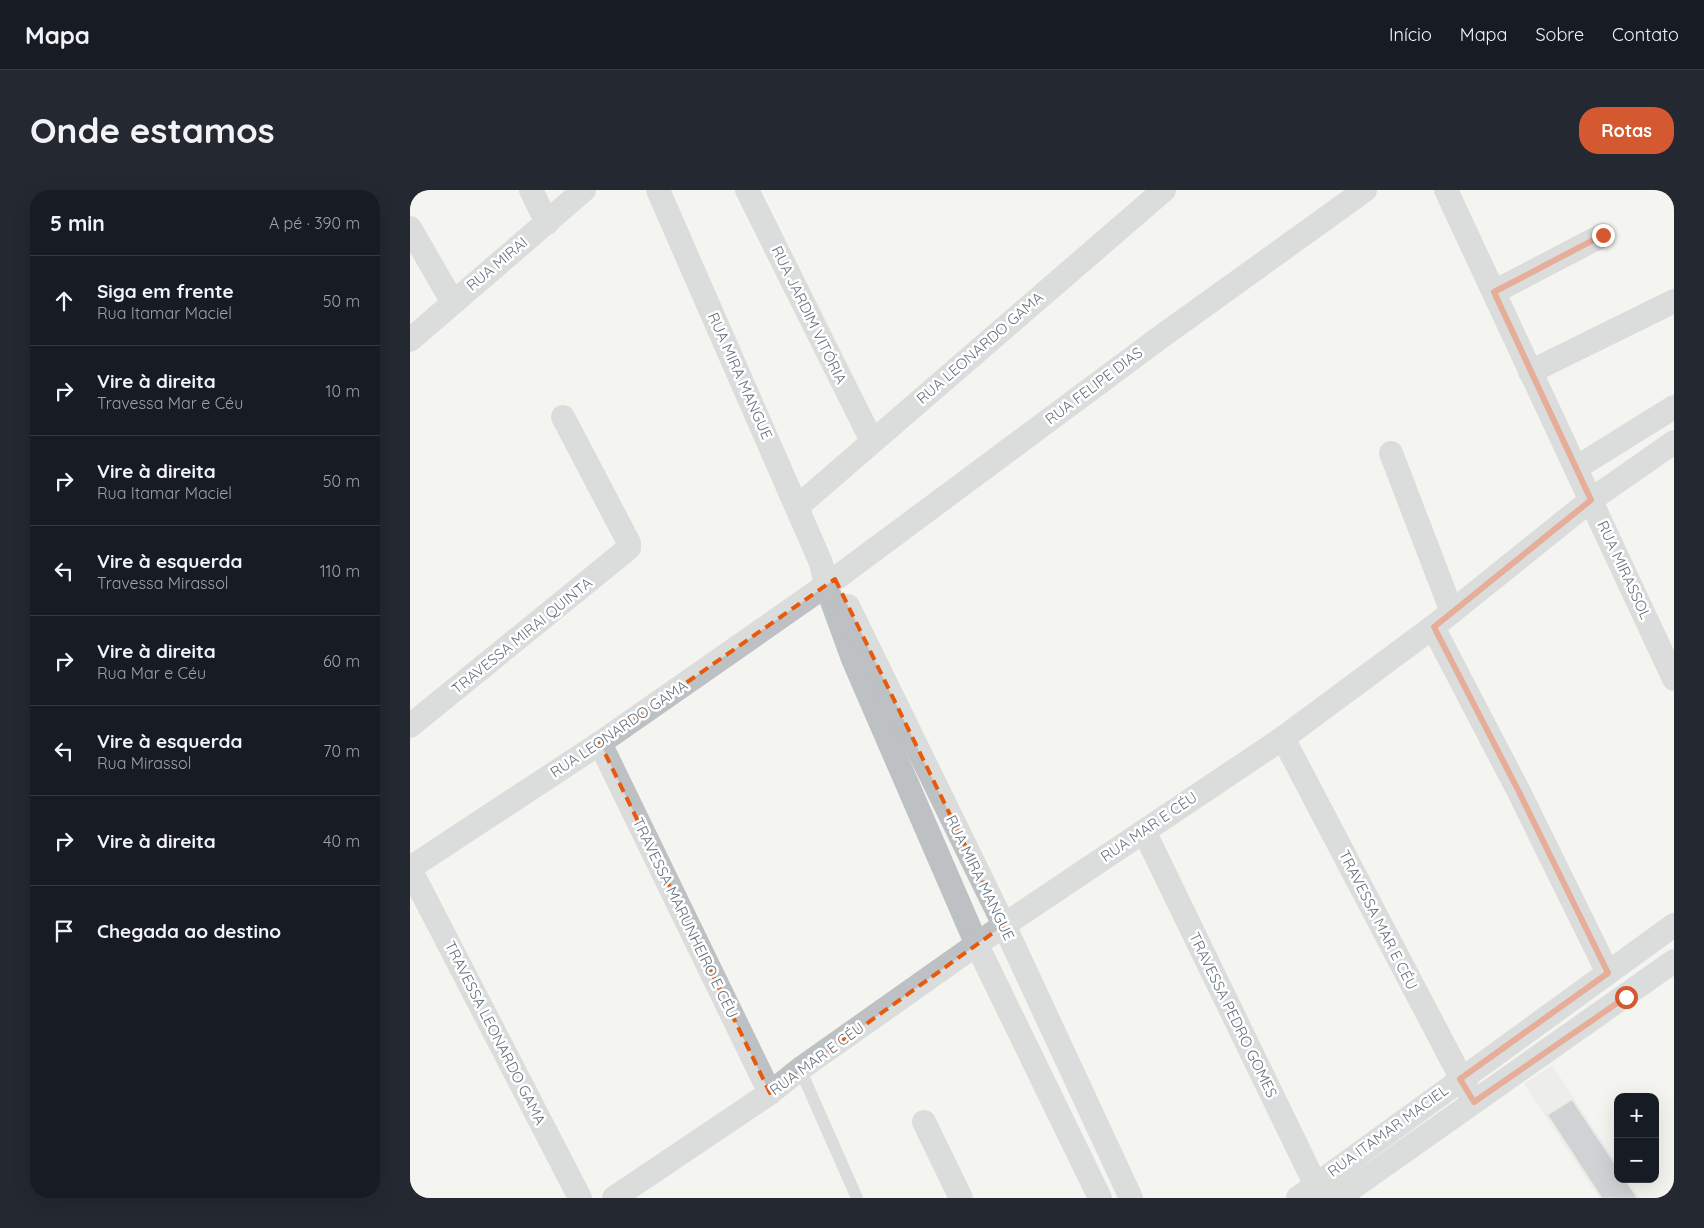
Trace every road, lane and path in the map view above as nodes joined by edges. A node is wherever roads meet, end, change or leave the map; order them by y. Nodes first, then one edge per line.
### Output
1 (531, 190) edge
2 (584, 190) edge
3 (658, 190) edge
4 (747, 190) edge
5 (1164, 190) edge
6 (1365, 190) edge
7 (1446, 190) edge
8 (547, 223) junction
9 (410, 228) edge
10 (1603, 235) dead end
11 (1494, 292) junction
12 (452, 301) junction
13 (1674, 301) edge
14 (410, 340) edge
15 (1530, 372) junction
16 (1674, 407) edge
17 (563, 417) dead end
18 (872, 440) junction
19 (1674, 442) edge
20 (1391, 453) dead end
21 (1576, 468) junction
22 (1591, 500) junction
23 (797, 507) junction
24 (827, 576) junction
25 (1452, 612) junction
26 (1434, 627) junction
27 (1674, 679) edge
28 (412, 717) edge
29 (1283, 738) junction
30 (600, 743) junction
31 (1144, 831) junction
32 (410, 868) edge
33 (1004, 925) junction
34 (1674, 925) edge
35 (977, 946) junction
36 (1674, 961) edge
37 (1608, 973) junction
38 (800, 1069) junction
39 (1460, 1079) junction
40 (770, 1093) junction
41 (1474, 1102) junction
42 (924, 1122) dead end
43 (1312, 1194) edge
44 (580, 1198) edge
45 (615, 1198) edge
46 (856, 1198) edge
47 (961, 1198) edge
48 (1100, 1198) edge
49 (1132, 1198) edge
50 (1338, 1198) edge

1 - 8 street
2 - 8 street, RUA MIRAI
3 - 23 street, RUA MIRA MANGUE
4 - 18 street, RUA JARDIM VITÓRIA
5 - 18 street, RUA LEONARDO GAMA
6 - 24 street, RUA FELIPE DIAS
7 - 11 street, RUA MIRASSOL
8 - 12 street, RUA MIRAI
9 - 12 street
10 - 11 street
11 - 15 street, RUA MIRASSOL
12 - 14 street, RUA MIRAI
13 - 15 street
15 - 21 street, RUA MIRASSOL
16 - 21 street
17 - 28 street, TRAVESSA MIRAI QUINTA
18 - 23 street, RUA LEONARDO GAMA
19 - 22 street, RUA MAR E CÉU
20 - 25 street
21 - 22 street, RUA MIRASSOL
22 - 25 street, RUA MAR E CÉU
22 - 27 street, RUA MIRASSOL
23 - 24 street, RUA MIRA MANGUE
24 - 30 street, RUA LEONARDO GAMA
24 - 33 street, RUA MIRA MANGUE
24 - 35 street, RUA MIRA MANGUE
25 - 26 street, RUA MAR E CÉU
26 - 29 street, RUA MAR E CÉU
26 - 37 street
29 - 31 street, RUA MAR E CÉU
29 - 39 street, TRAVESSA MAR E CÉU
30 - 32 street, RUA LEONARDO GAMA
30 - 40 street, TRAVESSA MARUNHEIRO E CÉU
31 - 33 street, RUA MAR E CÉU
31 - 43 street, TRAVESSA PEDRO GOMES
32 - 44 street, TRAVESSA LEONARDO GAMA
33 - 35 street, RUA MAR E CÉU
33 - 49 street, RUA MIRA MANGUE
34 - 37 street, RUA ITAMAR MACIEL
35 - 38 street, RUA MAR E CÉU
35 - 48 street, RUA MIRA MANGUE
36 - 41 street, RUA ITAMAR MACIEL
37 - 39 street, RUA ITAMAR MACIEL
38 - 40 street, RUA MAR E CÉU
38 - 46 lane
39 - 41 street, TRAVESSA MAR E CÉU
39 - 43 street, RUA ITAMAR MACIEL
40 - 45 street, RUA MAR E CÉU
41 - 50 street, RUA ITAMAR MACIEL
42 - 47 street

